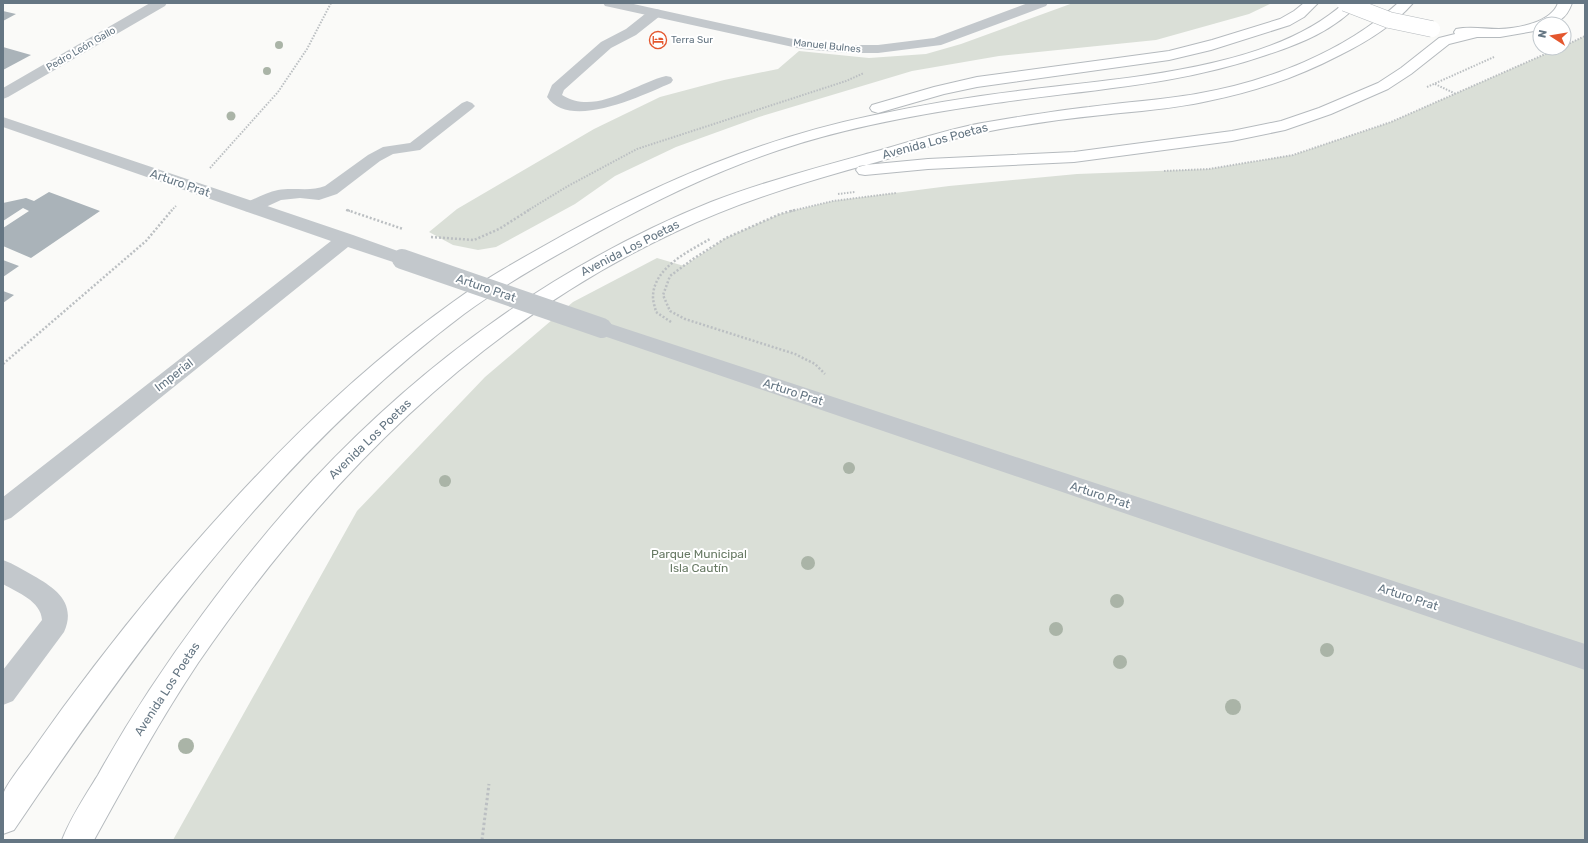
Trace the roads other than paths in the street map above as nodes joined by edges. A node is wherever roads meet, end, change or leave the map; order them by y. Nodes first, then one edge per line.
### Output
1 (160, 3) edge
2 (610, 3) edge
3 (1041, 3) edge
4 (1311, 3) edge
5 (1345, 3) edge
6 (1352, 3) edge
7 (1406, 3) edge
8 (1565, 3) edge
9 (655, 14) junction
10 (1556, 16) edge
11 (1532, 27) edge
12 (1475, 33) junction
13 (666, 80) dead end
14 (3, 94) edge
15 (467, 106) dead end
16 (3, 122) edge
17 (760, 150) junction
18 (812, 173) junction
19 (251, 207) junction
20 (346, 239) junction
21 (3, 511) edge
22 (3, 571) edge
23 (1585, 657) edge
24 (3, 692) edge
25 (3, 818) edge
26 (77, 840) edge

1 - 14 street, Pedro León Gallo
2 - 9 street, Manuel Bulnes
3 - 9 street, Manuel Bulnes
4 - 17 main road
5 - 12 main road, bridge
6 - 17 main road
7 - 18 main road, Avenida Los Poetas
8 - 10 main road
9 - 13 lane
11 - 12 main road
12 - 18 main road
15 - 19 lane
16 - 19 street, Arturo Prat
17 - 25 main road
18 - 26 main road, Avenida Los Poetas
19 - 20 street, Arturo Prat
20 - 21 street, Imperial
20 - 23 street, Arturo Prat, bridge
22 - 24 street

